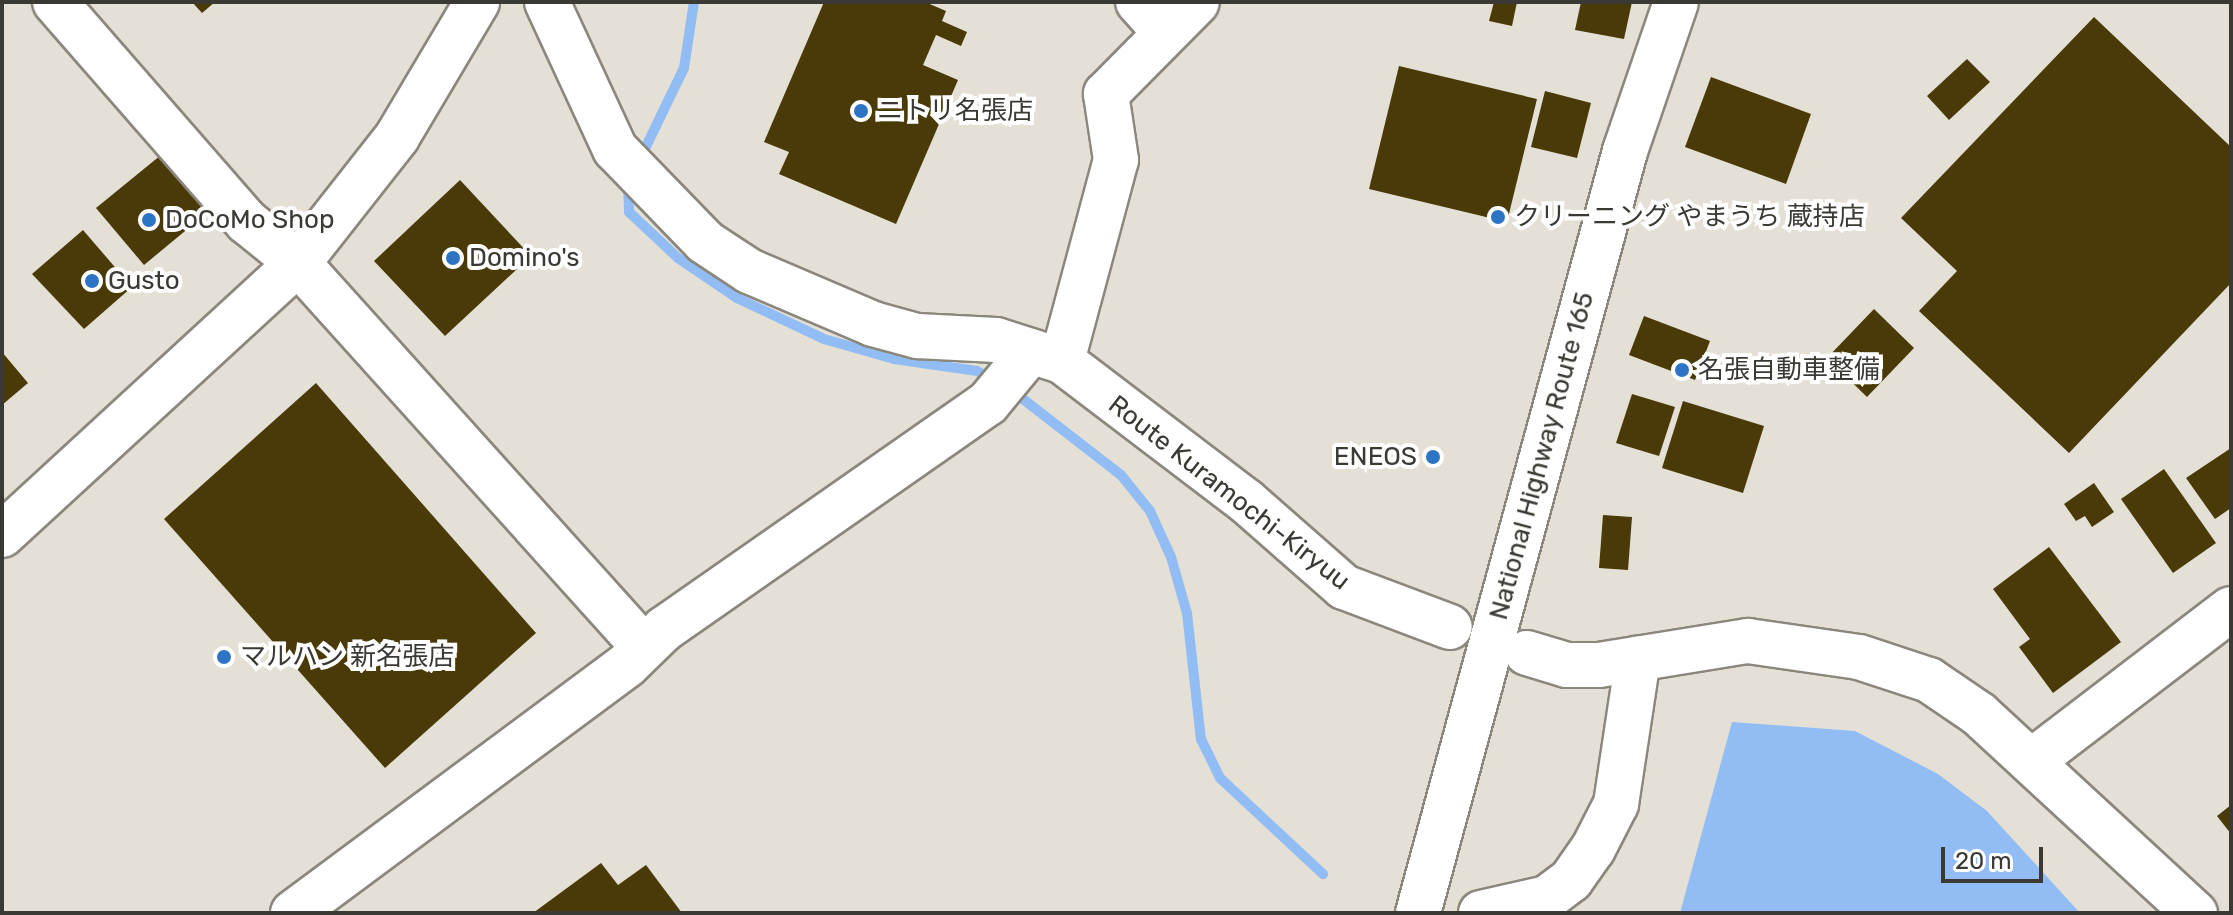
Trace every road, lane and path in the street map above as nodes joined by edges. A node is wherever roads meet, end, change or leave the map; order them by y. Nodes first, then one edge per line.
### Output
1 (55, 2) edge
2 (477, 2) edge
3 (547, 2) edge
4 (1197, 2) edge
5 (1676, 2) edge
6 (1152, 17) edge
7 (298, 263) junction
8 (1046, 356) junction
9 (2, 535) edge
10 (2231, 609) edge
11 (1450, 627) dead end
12 (643, 646) junction
13 (1527, 653) dead end
14 (1638, 659) junction
15 (2032, 761) junction
16 (1419, 909) edge
17 (293, 913) edge
18 (1467, 913) edge
19 (1481, 913) edge
20 (2195, 913) edge

1 - 7 main road
2 - 7 main road
3 - 8 main road, Route Kuramochi-Kiryuu
4 - 6 main road
5 - 16 main road, National Highway Route 165
6 - 8 main road
7 - 9 main road
7 - 12 main road
8 - 11 main road, Route Kuramochi-Kiryuu
8 - 12 main road
10 - 15 main road
12 - 17 main road
13 - 14 main road
14 - 15 main road
14 - 19 main road
15 - 20 main road
16 - 18 main road

